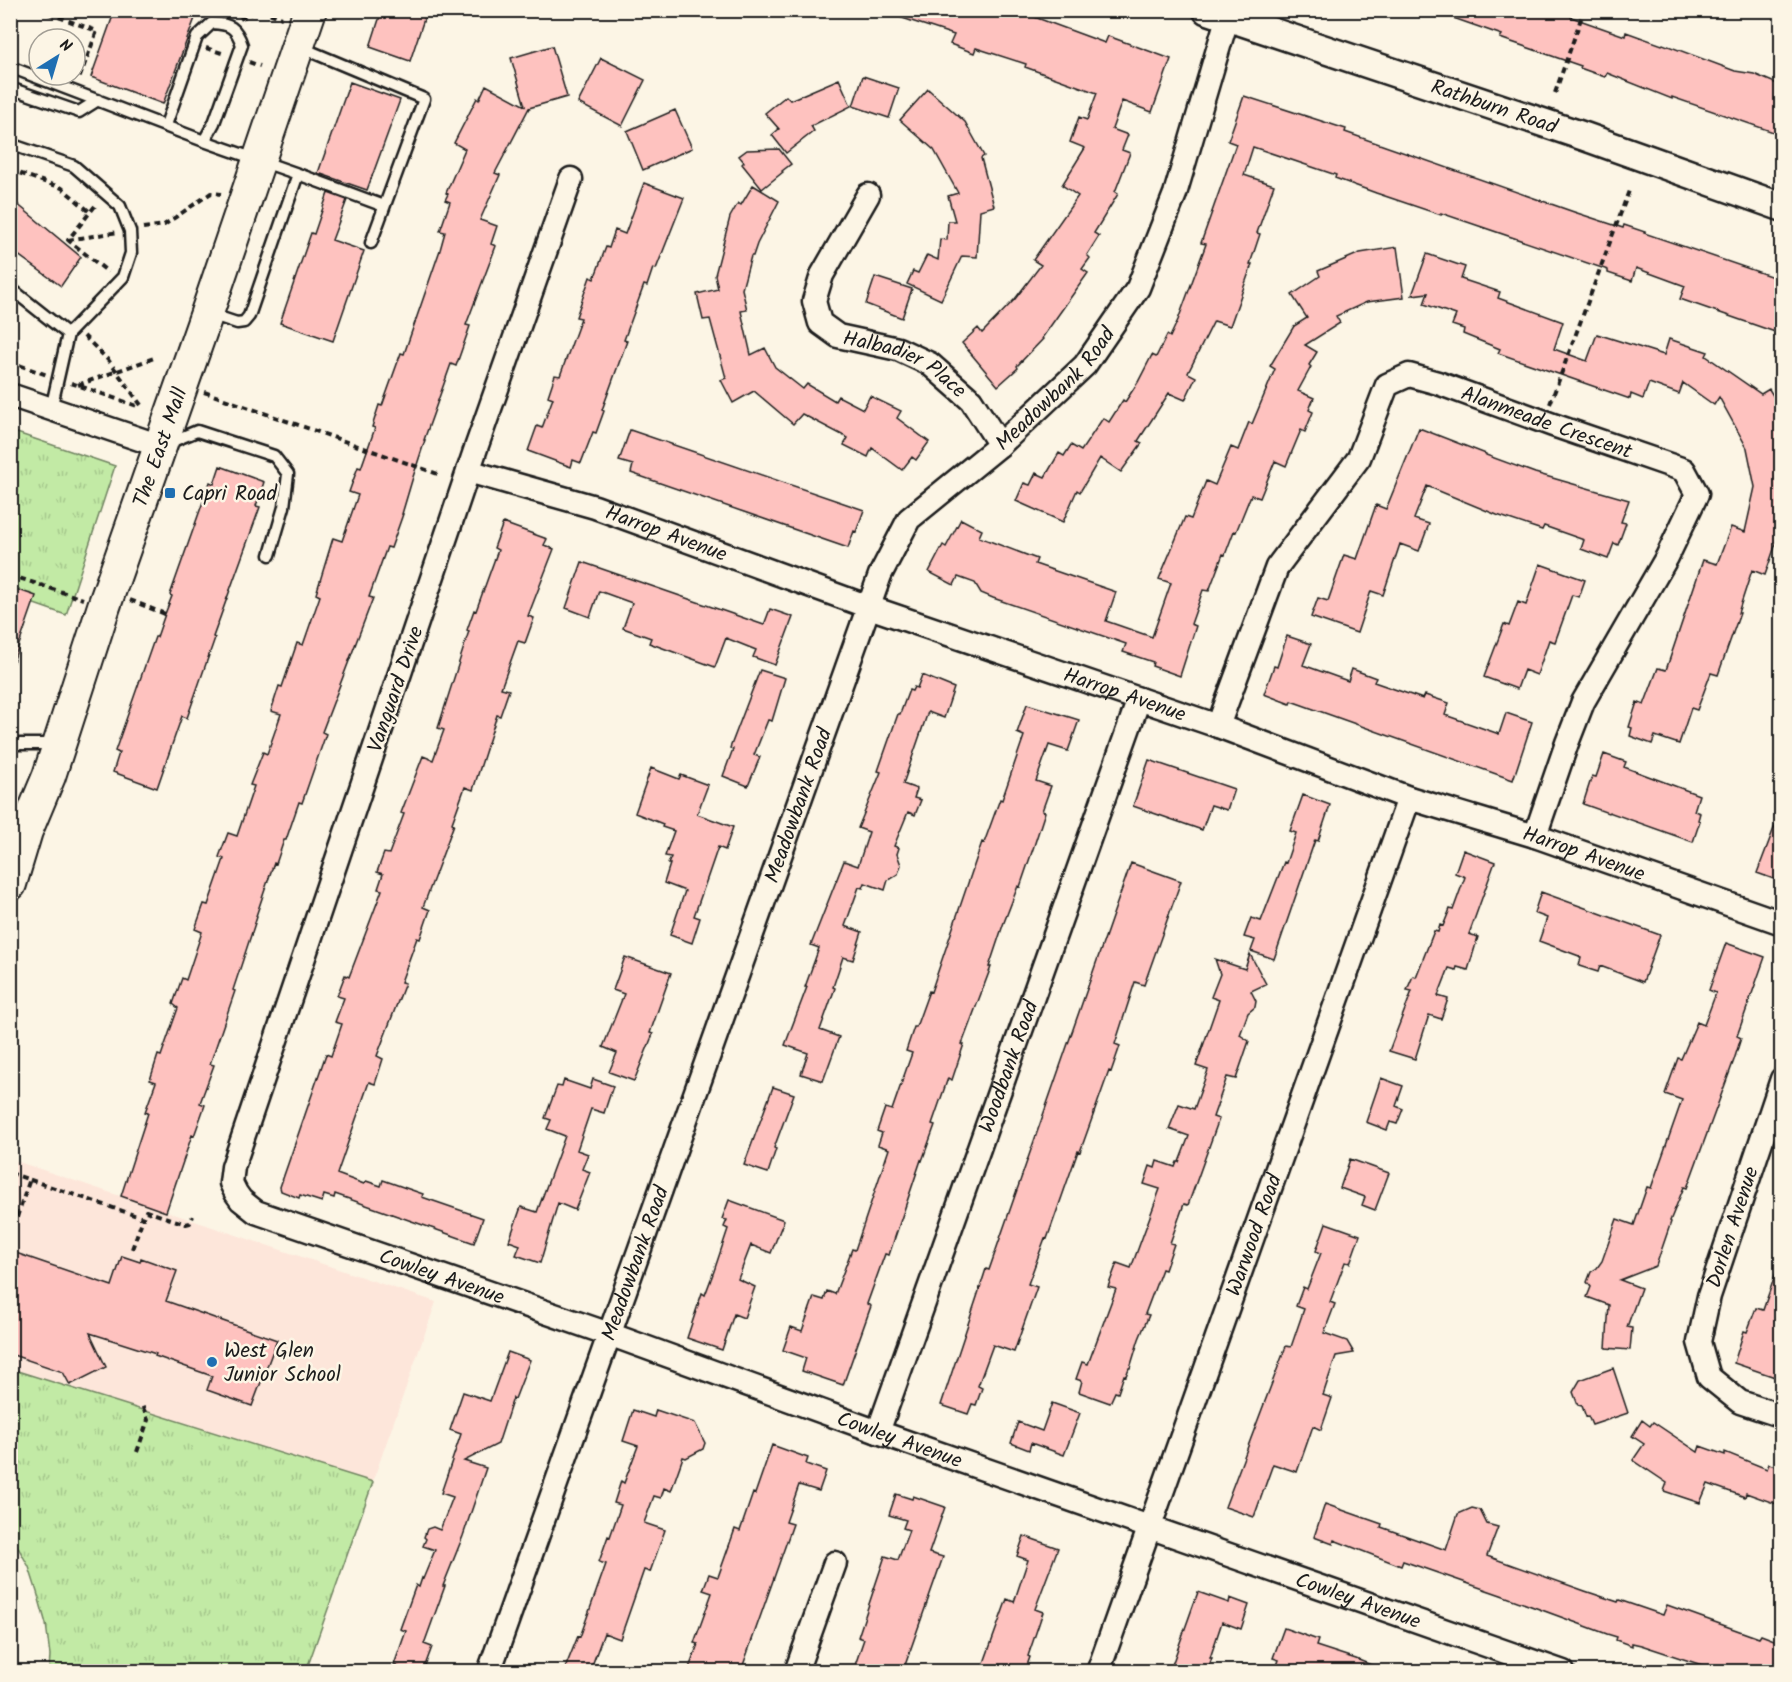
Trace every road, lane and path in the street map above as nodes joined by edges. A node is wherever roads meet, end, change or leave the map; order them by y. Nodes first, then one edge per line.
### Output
1 (39, 10) edge
2 (310, 10) edge
3 (1584, 10) edge
4 (1217, 15) edge
5 (297, 46) junction
6 (10, 67) edge
7 (10, 88) edge
8 (74, 91) junction
9 (1555, 93) dead end
10 (98, 100) junction
11 (166, 125) junction
12 (204, 141) junction
13 (10, 144) edge
14 (258, 160) junction
15 (10, 170) edge
16 (298, 174) junction
17 (571, 179) dead end
18 (1630, 188) dead end
19 (868, 195) dead end
20 (247, 197) junction
21 (95, 206) dead end
22 (384, 206) junction
23 (1782, 207) edge
24 (90, 212) junction
25 (130, 231) junction
26 (68, 240) junction
27 (371, 243) dead end
28 (119, 281) junction
29 (10, 288) edge
30 (207, 313) junction
31 (72, 330) junction
32 (157, 357) dead end
33 (10, 362) edge
34 (116, 372) junction
35 (58, 379) junction
36 (77, 386) junction
37 (201, 390) dead end
38 (10, 395) edge
39 (51, 409) junction
40 (1544, 422) junction
41 (1000, 445) junction
42 (160, 446) junction
43 (468, 471) junction
44 (441, 475) dead end
45 (270, 555) dead end
46 (10, 575) edge
47 (106, 599) junction
48 (869, 607) junction
49 (165, 614) dead end
50 (1139, 699) junction
51 (1218, 726) junction
52 (60, 744) junction
53 (10, 748) edge
54 (1409, 798) junction
55 (1535, 836) junction
56 (10, 884) edge
57 (1782, 923) edge
58 (1782, 1078) edge
59 (10, 1173) edge
60 (30, 1179) junction
61 (241, 1200) joint
62 (193, 1216) dead end
63 (143, 1218) junction
64 (10, 1237) edge
65 (132, 1249) dead end
66 (609, 1334) junction
67 (142, 1405) dead end
68 (1782, 1416) edge
69 (878, 1432) junction
70 (137, 1452) dead end
71 (1149, 1527) junction
72 (836, 1563) dead end
73 (489, 1671) edge
74 (796, 1671) edge
75 (1098, 1671) edge
76 (1563, 1671) edge

1 - 8 path
2 - 5 main road, The East Mall
3 - 9 path
4 - 23 street, Rathburn Road
4 - 41 street, Meadowbank Road
5 - 14 main road, The East Mall
5 - 22 lane
6 - 8 lane
7 - 10 lane
8 - 10 lane
10 - 11 lane
11 - 12 lane
11 - 12 lane
12 - 14 lane
13 - 25 lane
14 - 16 lane
14 - 20 main road, The East Mall
15 - 24 path
16 - 22 lane
16 - 30 lane
17 - 43 street, Vanguard Drive
18 - 40 path
19 - 41 street, Halbadier Place
20 - 25 path
20 - 30 main road, The East Mall
21 - 24 path
22 - 27 lane
24 - 26 path
25 - 26 path
25 - 28 lane
26 - 28 path
28 - 31 lane
29 - 31 lane
30 - 42 main road, The East Mall
31 - 34 path
31 - 35 lane
32 - 34 path
33 - 35 path
34 - 36 path
34 - 36 path
35 - 36 path
35 - 39 lane
37 - 44 path
38 - 39 street
39 - 42 street
40 - 51 street, Alanmeade Crescent
40 - 55 street, Alanmeade Crescent
41 - 48 street, Meadowbank Road
42 - 45 lane
42 - 47 main road, The East Mall
43 - 48 street, Harrop Avenue
43 - 61 street, Vanguard Drive
46 - 47 path
47 - 49 path
47 - 52 main road, The East Mall
48 - 50 street, Harrop Avenue
48 - 66 street, Meadowbank Road
50 - 51 street, Harrop Avenue
50 - 69 street, Woodbank Road
51 - 54 street, Harrop Avenue
52 - 53 lane
52 - 56 main road, The East Mall
54 - 55 street, Harrop Avenue
54 - 71 street, Warwood Road
55 - 57 street, Harrop Avenue
58 - 68 street, Dorlen Avenue
59 - 60 path
60 - 63 path
60 - 64 path
61 - 66 street, Cowley Avenue
62 - 63 path
63 - 65 path
66 - 69 street, Cowley Avenue
66 - 73 street, Meadowbank Road
67 - 70 path
69 - 71 street, Cowley Avenue
71 - 75 street, Warwood Road
71 - 76 street, Cowley Avenue
72 - 74 street

